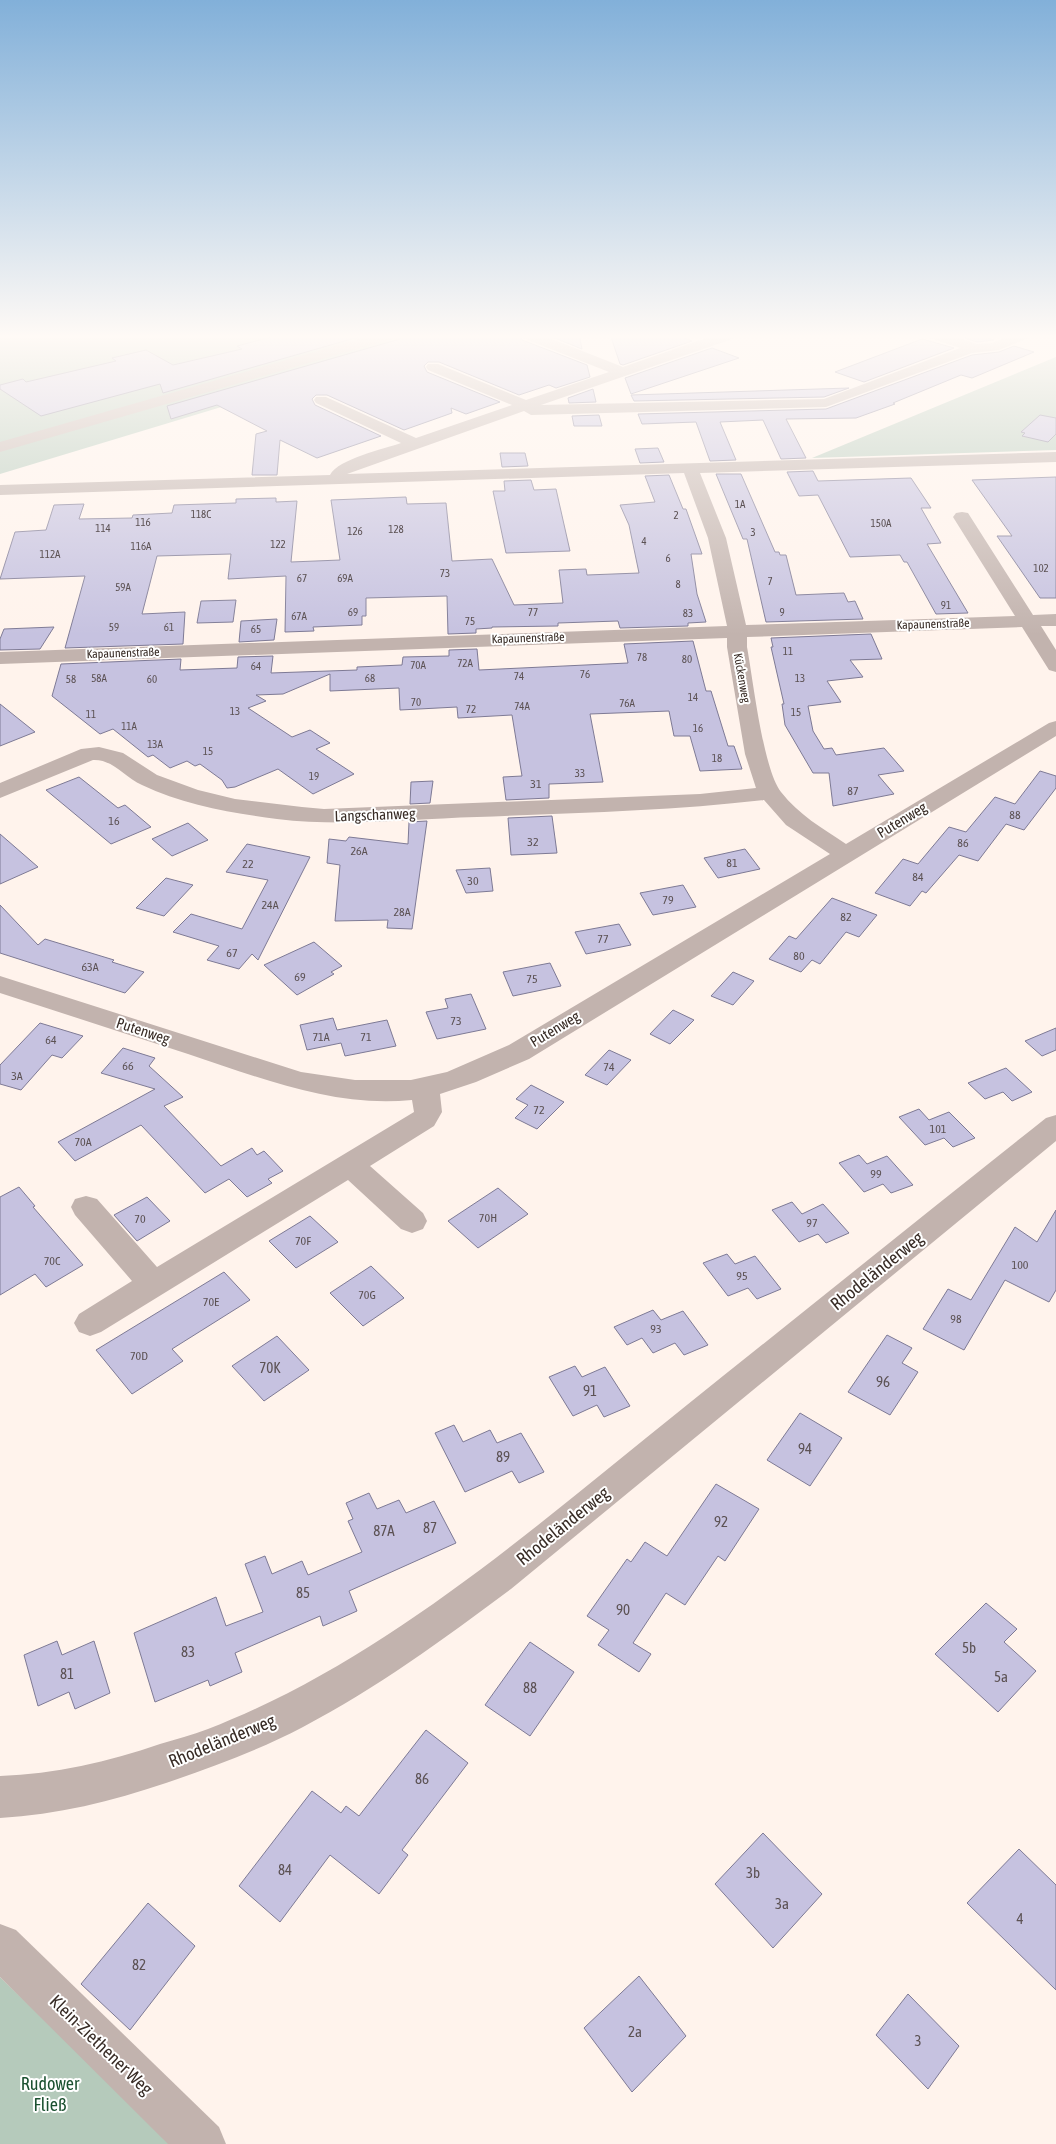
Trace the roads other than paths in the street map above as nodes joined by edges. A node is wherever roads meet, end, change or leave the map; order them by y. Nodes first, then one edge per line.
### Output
1 (45, 434) edge
2 (395, 434) edge
3 (443, 434) edge
4 (456, 434) edge
5 (414, 443) junction
6 (0, 447) edge
7 (1056, 457) edge
8 (690, 469) junction
9 (359, 478) junction
10 (337, 479) junction
11 (0, 490) edge
12 (962, 517) dead end
13 (1056, 620) edge
14 (1026, 621) junction
15 (737, 631) junction
16 (0, 658) edge
17 (1056, 666) edge
18 (1056, 727) edge
19 (0, 791) edge
20 (770, 793) junction
21 (846, 854) junction
22 (0, 984) edge
23 (425, 1087) junction
24 (1056, 1125) edge
25 (349, 1164) junction
26 (86, 1208) dead end
27 (412, 1221) dead end
28 (153, 1284) junction
29 (90, 1323) dead end
30 (0, 1797) edge
31 (0, 1946) edge
32 (202, 2144) edge

1 - 6 street
2 - 5 street
3 - 5 street
4 - 9 street
5 - 10 street
7 - 8 street
8 - 9 street
8 - 15 street, Kückenweg
9 - 10 street
10 - 11 street
12 - 14 street
13 - 14 street, Kapaunenstraße
14 - 15 street, Kapaunenstraße
14 - 17 street
15 - 16 street, Kapaunenstraße
15 - 20 street, Kückenweg
18 - 21 street, Putenweg
19 - 20 street, Langschanweg
20 - 21 street, Kückenweg
21 - 23 street, Putenweg
22 - 23 street, Putenweg
23 - 25 street
24 - 30 street, Rhodeländerweg
25 - 27 street
25 - 28 street
26 - 28 street
28 - 29 street
31 - 32 street, Klein-Ziethener Weg

